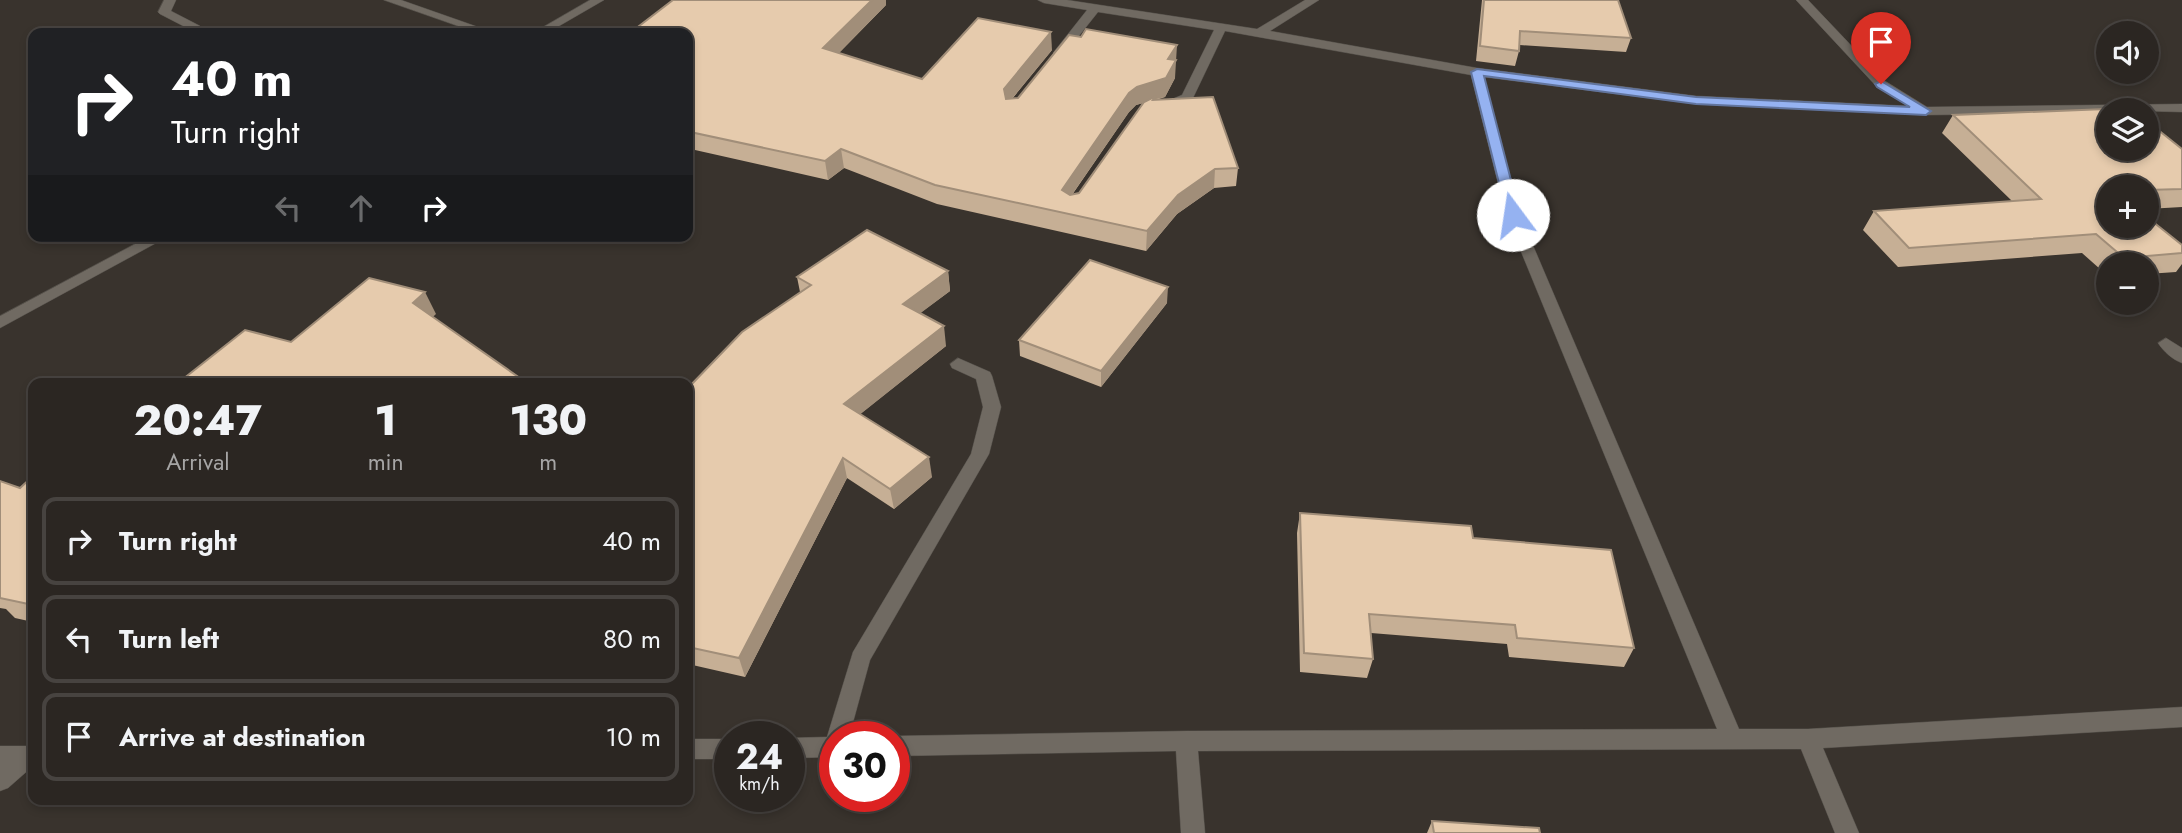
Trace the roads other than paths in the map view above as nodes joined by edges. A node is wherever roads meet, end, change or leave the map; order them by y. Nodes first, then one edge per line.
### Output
1 (170, 0) edge
2 (390, 0) edge
3 (598, 0) edge
4 (1044, 0) edge
5 (1313, 0) edge
6 (1802, 0) edge
7 (1094, 9) junction
8 (1221, 27) junction
9 (195, 28) edge
10 (474, 28) edge
11 (547, 28) edge
12 (1259, 33) junction
13 (1053, 61) edge
14 (1477, 72) junction
15 (1151, 108) edge
16 (2182, 108) edge
17 (1926, 111) junction
18 (151, 242) edge
19 (0, 323) edge
20 (2166, 343) dead end
21 (2182, 357) edge
22 (958, 364) dead end
23 (2182, 717) edge
24 (842, 721) edge
25 (1808, 739) junction
26 (1731, 740) junction
27 (1186, 741) junction
28 (910, 746) edge
29 (693, 749) edge
30 (714, 749) edge
31 (0, 756) edge
32 (28, 756) edge
33 (28, 758) edge
34 (0, 780) edge
35 (1193, 833) edge
36 (1847, 833) edge

1 - 9 street
2 - 10 street
3 - 11 street
4 - 7 street
5 - 12 street
6 - 17 street
7 - 8 street
7 - 13 street
8 - 12 street
8 - 15 street
12 - 14 street
14 - 17 street
14 - 26 street
16 - 17 street
18 - 19 street
20 - 21 street
22 - 24 street
23 - 25 street
25 - 26 street
25 - 36 street
26 - 27 street
27 - 28 street
27 - 35 street
29 - 30 street
31 - 32 street
33 - 34 street

